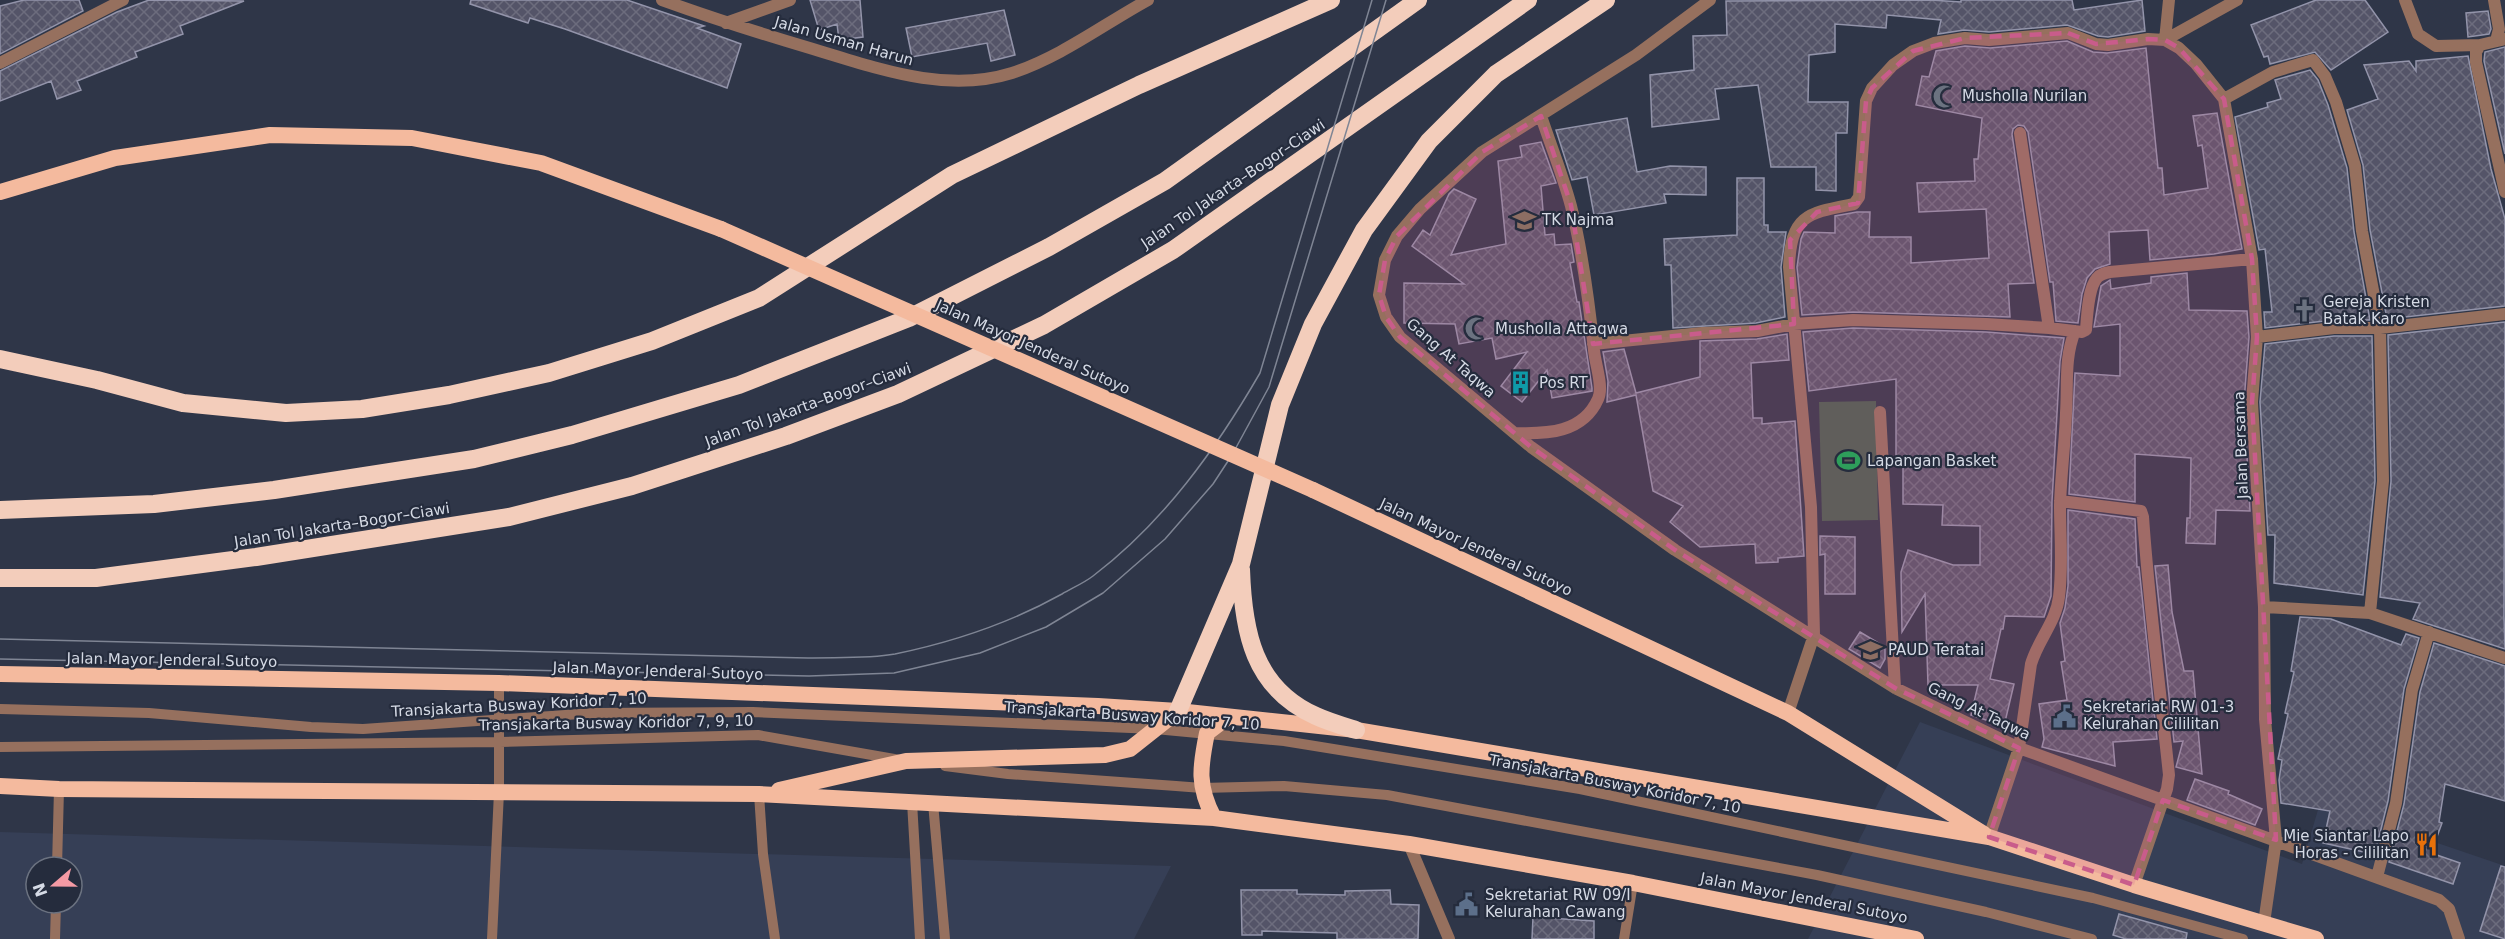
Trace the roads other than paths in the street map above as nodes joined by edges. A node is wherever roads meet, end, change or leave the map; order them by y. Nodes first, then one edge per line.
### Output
1 (123, 0) edge
2 (662, 0) edge
3 (790, 0) edge
4 (1148, 0) edge
5 (1331, 0) edge
6 (1418, 0) edge
7 (1528, 0) edge
8 (1606, 0) edge
9 (1710, 0) edge
10 (2169, 0) edge
11 (2237, 0) edge
12 (2405, 0) edge
13 (2494, 0) edge
14 (97, 6) edge
15 (726, 23) junction
16 (2165, 40) junction
17 (2500, 40) edge
18 (2480, 45) junction
19 (0, 63) edge
20 (2224, 99) junction
21 (1541, 116) junction
22 (2020, 133) dead end
23 (0, 192) edge
24 (2505, 192) edge
25 (2252, 259) junction
26 (2505, 314) edge
27 (1794, 324) junction
28 (2049, 328) junction
29 (2380, 328) junction
30 (2075, 331) junction
31 (2258, 337) junction
32 (1593, 344) junction
33 (0, 359) edge
34 (1880, 412) dead end
35 (1516, 433) junction
36 (2060, 501) junction
37 (0, 510) edge
38 (1241, 564) junction
39 (0, 578) edge
40 (2264, 607) junction
41 (2370, 613) junction
42 (2429, 632) junction
43 (1814, 635) junction
44 (2505, 658) edge
45 (0, 674) edge
46 (499, 683) junction
47 (1895, 687) junction
48 (0, 709) edge
49 (1178, 711) junction
50 (1788, 712) junction
51 (1228, 717) junction
52 (500, 720) junction
53 (1155, 729) junction
54 (1356, 730) junction
55 (1207, 733) junction
56 (500, 742) junction
57 (0, 747) edge
58 (2019, 748) junction
59 (906, 761) junction
60 (0, 786) edge
61 (1202, 788) junction
62 (59, 789) junction
63 (499, 792) junction
64 (759, 794) junction
65 (2163, 800) junction
66 (912, 802) junction
67 (933, 803) junction
68 (1214, 818) junction
69 (1989, 837) junction
70 (2276, 840) junction
71 (1409, 844) junction
72 (57, 855) edge
73 (2377, 877) junction
74 (1633, 883) junction
75 (2134, 885) junction
76 (56, 915) edge
77 (2264, 923) junction
78 (55, 939) edge
79 (492, 939) edge
80 (776, 939) edge
81 (920, 939) edge
82 (945, 939) edge
83 (1449, 939) edge
84 (1624, 939) edge
85 (1916, 939) edge
86 (2092, 939) edge
87 (2243, 939) edge
88 (2316, 939) edge
89 (2459, 939) edge

1 - 14 street
2 - 15 street, Jalan Usman Harun
3 - 15 street
4 - 15 street, Jalan Usman Harun
5 - 33 highway
6 - 37 highway
7 - 39 highway, Jalan Tol Jakarta–Bogor–Ciawi
8 - 38 highway
9 - 21 street, Gang At Taqwa
10 - 16 street
11 - 16 street
12 - 18 street
13 - 17 street
14 - 19 street
16 - 20 street, Jalan Bersama
16 - 27 street
17 - 18 street
18 - 24 street
20 - 25 street, Jalan Bersama
20 - 29 street
21 - 32 street
21 - 35 street, Gang At Taqwa
22 - 28 street
23 - 50 highway, Jalan Mayor Jenderal Sutoyo, bridge
25 - 30 street
25 - 31 street, Jalan Bersama
26 - 29 street
27 - 28 street
27 - 32 street
27 - 43 street
28 - 30 street
29 - 31 street
29 - 41 street
30 - 36 street
31 - 40 street, Jalan Bersama
32 - 35 street
34 - 47 street
35 - 43 street, Gang At Taqwa
36 - 58 street
36 - 65 street
38 - 49 highway
38 - 54 highway
40 - 41 street
40 - 70 street, Jalan Bersama
41 - 42 street
42 - 44 street
42 - 73 street
43 - 47 street, Gang At Taqwa
43 - 50 street
45 - 46 highway, Jalan Mayor Jenderal Sutoyo
46 - 49 highway, Jalan Mayor Jenderal Sutoyo
46 - 52 lane
47 - 58 street, Gang At Taqwa
48 - 52 lane, Transjakarta Busway Koridor 7, 10
49 - 51 highway, Jalan Mayor Jenderal Sutoyo
49 - 53 highway
50 - 69 highway, Jalan Mayor Jenderal Sutoyo
51 - 54 highway, Jalan Mayor Jenderal Sutoyo
51 - 55 highway
52 - 53 lane, Transjakarta Busway Koridor 7, 10
52 - 56 lane
53 - 55 lane, Transjakarta Busway Koridor 7, 10
53 - 59 highway
54 - 69 highway, Jalan Mayor Jenderal Sutoyo
55 - 61 highway
55 - 87 lane, Transjakarta Busway Koridor 7, 10
56 - 57 lane, Transjakarta Busway Koridor 7, 9, 10
56 - 59 lane, Transjakarta Busway Koridor 7, 9, 10
56 - 63 lane
58 - 65 street, Gang At Taqwa
58 - 69 street
59 - 61 lane
59 - 64 highway
60 - 62 highway, Jalan Mayor Jenderal Sutoyo
61 - 68 highway
61 - 86 lane
62 - 63 highway, Jalan Mayor Jenderal Sutoyo
62 - 72 lane
63 - 64 highway, Jalan Mayor Jenderal Sutoyo
63 - 79 lane
64 - 66 highway, Jalan Mayor Jenderal Sutoyo
64 - 80 lane
65 - 70 street, Gang At Taqwa
65 - 75 street
66 - 67 highway, Jalan Mayor Jenderal Sutoyo
66 - 81 lane
67 - 68 highway, Jalan Mayor Jenderal Sutoyo
67 - 82 lane
68 - 71 highway, Jalan Mayor Jenderal Sutoyo
69 - 75 highway, Jalan Mayor Jenderal Sutoyo
70 - 73 street, Gang At Taqwa
70 - 77 street, Jalan Bersama
71 - 74 highway, Jalan Mayor Jenderal Sutoyo
71 - 83 street
73 - 89 street, Gang At Taqwa
74 - 84 lane
74 - 85 highway, Jalan Mayor Jenderal Sutoyo
75 - 77 highway, Jalan Mayor Jenderal Sutoyo
76 - 78 lane
77 - 88 highway, Jalan Mayor Jenderal Sutoyo

